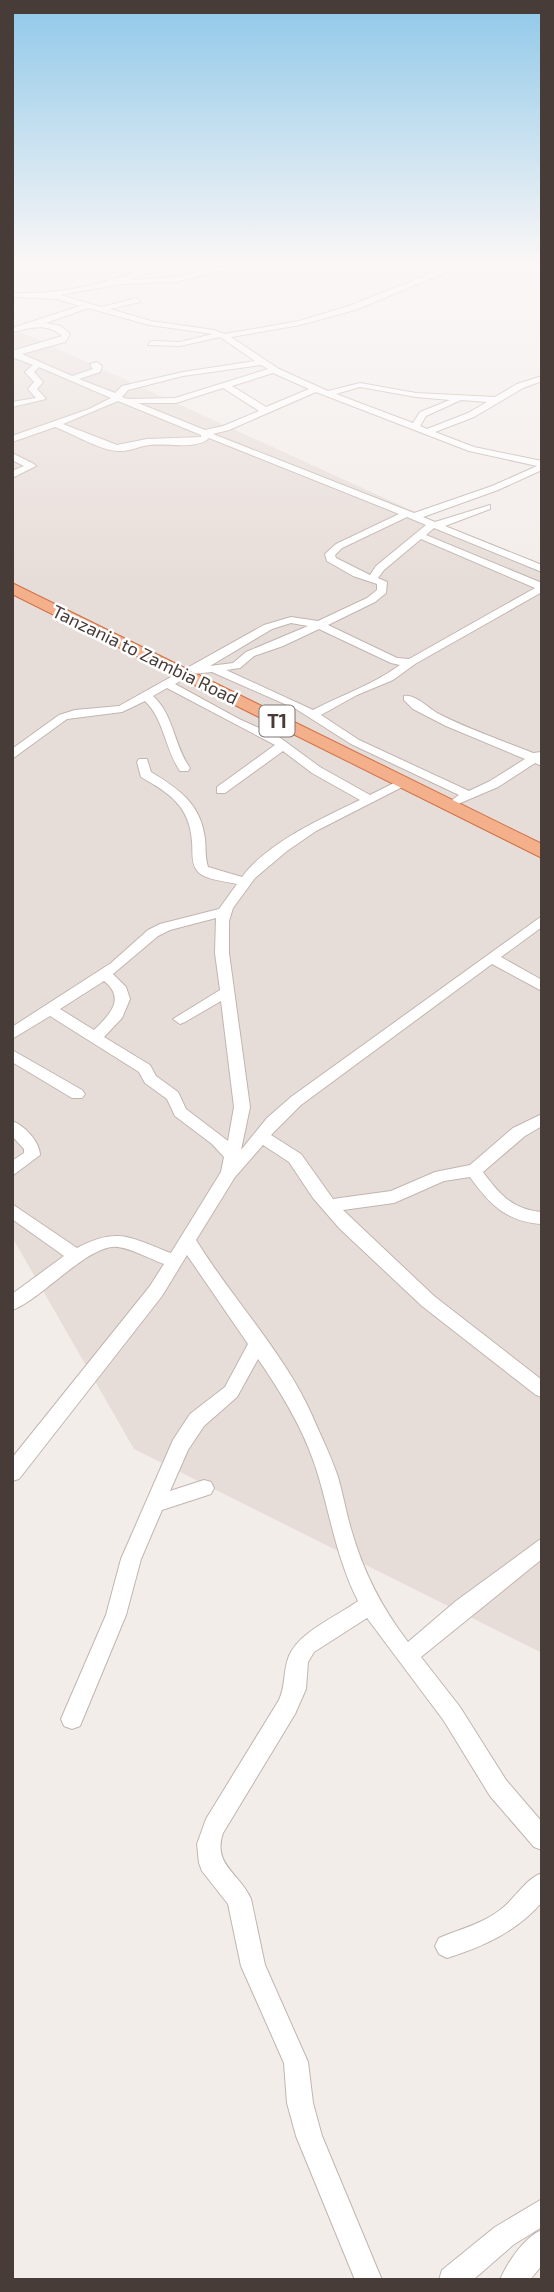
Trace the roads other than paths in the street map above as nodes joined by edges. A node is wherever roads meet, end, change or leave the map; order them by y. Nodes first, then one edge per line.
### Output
1 (35, 366) edge
2 (45, 366) edge
3 (98, 366) edge
4 (236, 366) edge
5 (268, 366) edge
6 (274, 370) junction
7 (191, 373) junction
8 (73, 378) junction
9 (542, 379) edge
10 (228, 386) junction
11 (316, 389) junction
12 (399, 392) junction
13 (120, 394) junction
14 (328, 394) junction
15 (458, 399) junction
16 (497, 400) junction
17 (129, 401) junction
18 (12, 405) edge
19 (419, 408) junction
20 (265, 410) junction
21 (55, 424) junction
22 (415, 427) junction
23 (426, 432) junction
24 (204, 434) junction
25 (12, 439) edge
26 (12, 456) edge
27 (542, 465) edge
28 (12, 475) edge
29 (487, 507) dead end
30 (410, 515) junction
31 (388, 521) junction
32 (432, 525) junction
33 (420, 535) junction
34 (542, 555) edge
35 (541, 569) edge
36 (373, 578) junction
37 (542, 587) edge
38 (12, 588) edge
39 (320, 625) junction
40 (411, 662) junction
41 (214, 668) junction
42 (181, 676) junction
43 (146, 696) junction
44 (408, 698) dead end
45 (315, 714) junction
46 (283, 745) junction
47 (12, 755) edge
48 (539, 758) edge
49 (143, 762) dead end
50 (184, 768) dead end
51 (402, 783) junction
52 (221, 790) dead end
53 (468, 795) junction
54 (368, 799) junction
55 (447, 806) junction
56 (542, 852) edge
57 (244, 882) junction
58 (224, 912) junction
59 (542, 920) edge
60 (492, 958) junction
61 (104, 974) junction
62 (542, 986) edge
63 (226, 992) junction
64 (49, 1009) junction
65 (180, 1019) dead end
66 (12, 1034) edge
67 (94, 1038) junction
68 (12, 1055) edge
69 (77, 1094) dead end
70 (542, 1119) edge
71 (12, 1126) edge
72 (261, 1136) junction
73 (233, 1157) junction
74 (12, 1170) edge
75 (474, 1171) junction
76 (229, 1173) junction
77 (329, 1206) junction
78 (12, 1210) edge
79 (542, 1218) edge
80 (187, 1240) junction
81 (78, 1257) junction
82 (174, 1261) junction
83 (12, 1303) edge
84 (257, 1344) junction
85 (542, 1390) edge
86 (12, 1473) edge
87 (204, 1488) dead end
88 (155, 1504) junction
89 (542, 1547) edge
90 (370, 1604) junction
91 (408, 1656) junction
92 (72, 1718) dead end
93 (542, 1839) edge
94 (542, 1884) edge
95 (447, 1946) dead end
96 (542, 2212) edge
97 (542, 2243) edge
98 (369, 2280) edge
99 (452, 2280) edge
100 (513, 2280) edge

1 - 18 street
2 - 8 street
3 - 8 street
4 - 7 street
5 - 6 street
6 - 10 street
6 - 11 street
7 - 10 street
7 - 13 street
8 - 13 street
9 - 16 street
10 - 17 street
10 - 20 street
11 - 14 street
11 - 20 street
12 - 14 street
12 - 15 street
12 - 19 street
13 - 17 street
13 - 21 street
14 - 22 street
15 - 16 street
15 - 19 street
16 - 23 street
17 - 24 street
19 - 22 street
20 - 24 street
21 - 24 street
21 - 25 street
22 - 23 street
23 - 27 street
24 - 30 street
26 - 28 street
27 - 30 street
29 - 32 street
30 - 31 street
30 - 32 street
31 - 33 street
31 - 36 street
32 - 33 street
32 - 35 street
33 - 36 street
33 - 37 street
34 - 35 street
36 - 39 street
37 - 40 street
38 - 42 highway, Tanzania to Zambia Road / T1
39 - 40 street
39 - 41 street
39 - 42 street
40 - 45 street
41 - 42 street
41 - 45 street
42 - 43 street
42 - 46 street
42 - 51 highway, Tanzania to Zambia Road / T1
43 - 47 street
43 - 50 street
44 - 48 street
45 - 53 street
46 - 52 street
46 - 54 street
48 - 53 street
49 - 57 street
51 - 54 street
51 - 55 highway, Tanzania to Zambia Road / T1
53 - 55 street
54 - 57 street
55 - 56 highway, Tanzania to Zambia Road / T1
57 - 58 street
58 - 61 street
58 - 63 street
59 - 60 street
60 - 62 street
60 - 72 street
61 - 64 street
61 - 67 street
63 - 65 street
63 - 73 street
64 - 66 street
64 - 67 street
67 - 73 street
68 - 69 street
70 - 75 street
71 - 74 street
72 - 76 street
72 - 77 street
73 - 76 street
75 - 77 street
75 - 79 street
76 - 80 street
77 - 85 street
78 - 81 street
80 - 82 street
80 - 84 street
81 - 82 street
81 - 83 street
82 - 86 street
84 - 88 street
84 - 90 street
87 - 88 street
88 - 92 street
89 - 91 street
90 - 91 street
90 - 98 street
91 - 93 street
94 - 95 street
96 - 99 street
97 - 100 street

